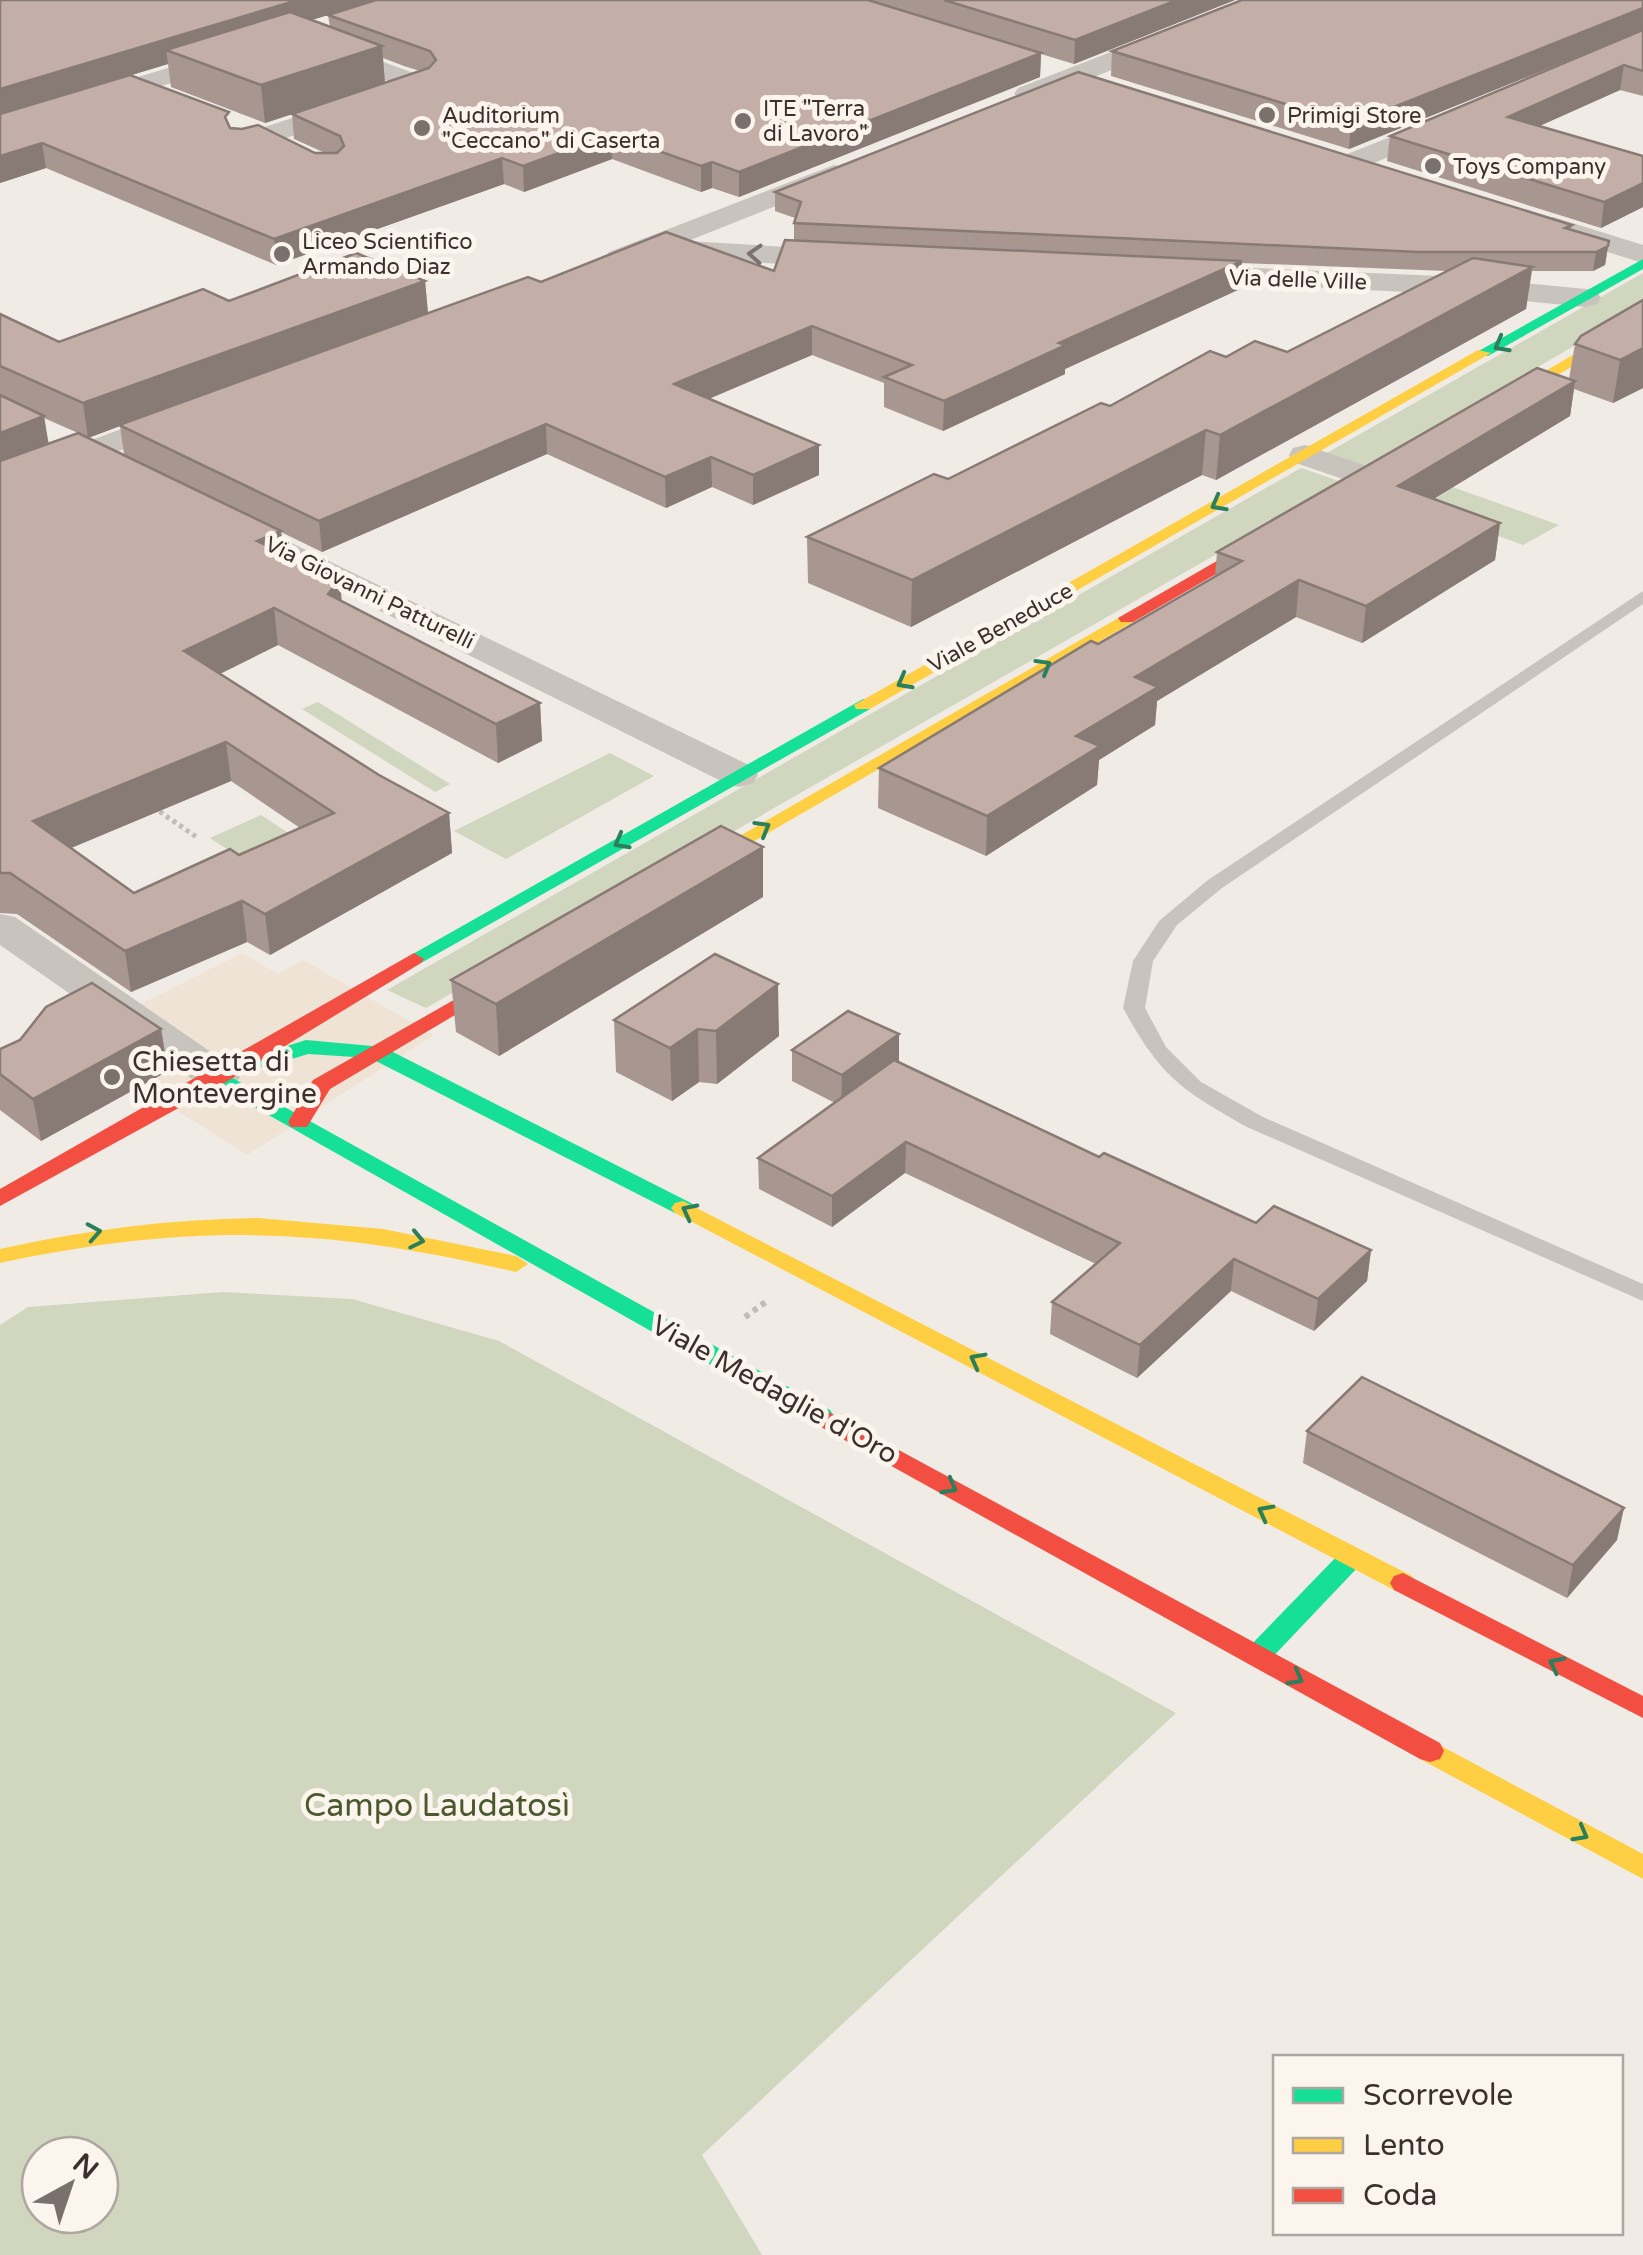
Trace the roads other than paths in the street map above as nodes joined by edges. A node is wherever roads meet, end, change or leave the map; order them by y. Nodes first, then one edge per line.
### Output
1 (1268, 0) edge
2 (311, 32) edge
3 (258, 48) edge
4 (1035, 65) edge
5 (1072, 77) junction
6 (134, 86) junction
7 (1109, 88) edge
8 (171, 100) edge
9 (994, 108) edge
10 (1460, 117) edge
11 (0, 128) edge
12 (297, 156) edge
13 (867, 159) edge
14 (1386, 174) edge
15 (1529, 219) edge
16 (650, 247) junction
17 (1643, 254) edge
18 (870, 261) edge
19 (1643, 263) edge
20 (594, 268) edge
21 (1147, 272) edge
22 (1586, 298) junction
23 (1643, 320) edge
24 (199, 411) edge
25 (1472, 418) edge
26 (52, 435) edge
27 (86, 452) junction
28 (1305, 455) junction
29 (121, 469) edge
30 (1378, 473) joint
31 (0, 486) edge
32 (1335, 498) edge
33 (207, 512) edge
34 (1300, 518) edge
35 (1643, 596) edge
36 (739, 775) junction
37 (665, 885) edge
38 (0, 926) edge
39 (545, 954) edge
40 (357, 991) junction
41 (404, 1018) junction
42 (375, 1052) junction
43 (218, 1077) junction
44 (297, 1121) junction
45 (0, 1200) edge
46 (0, 1256) edge
47 (591, 1284) junction
48 (1643, 1292) edge
49 (1350, 1558) junction
50 (1257, 1656) junction
51 (1643, 1708) edge
52 (1643, 1868) edge

1 - 5 street
2 - 12 street
3 - 6 street
4 - 5 street
5 - 7 street
5 - 9 street
6 - 8 street
6 - 11 street
10 - 14 street
13 - 16 street
15 - 17 street
18 -> 16 street
16 - 20 street
19 - 22 main road, Viale Beneduce
21 - 22 street, Via delle Ville
22 -> 28 main road, Viale Beneduce
23 - 25 main road
24 - 27 street
26 - 27 street
27 - 29 street
27 - 31 street
28 - 30 street
28 -> 36 main road, Viale Beneduce
30 - 32 main road
33 - 36 street, Via Giovanni Patturelli
37 -> 34 main road, Viale Beneduce
35 - 48 lane
36 -> 40 main road, Viale Beneduce
38 - 43 street
39 - 41 main road
40 - 41 main road
40 - 43 main road, Viale Beneduce
41 - 42 main road
42 - 43 main road
42 - 44 main road
49 -> 42 main road
43 - 44 main road, Viale Medaglie d'Oro
43 - 45 main road
44 - 47 main road, Viale Medaglie d'Oro
46 -> 47 main road
47 -> 50 main road, Viale Medaglie d'Oro
49 - 50 main road
51 -> 49 main road
50 -> 52 main road, Viale Medaglie d'Oro

